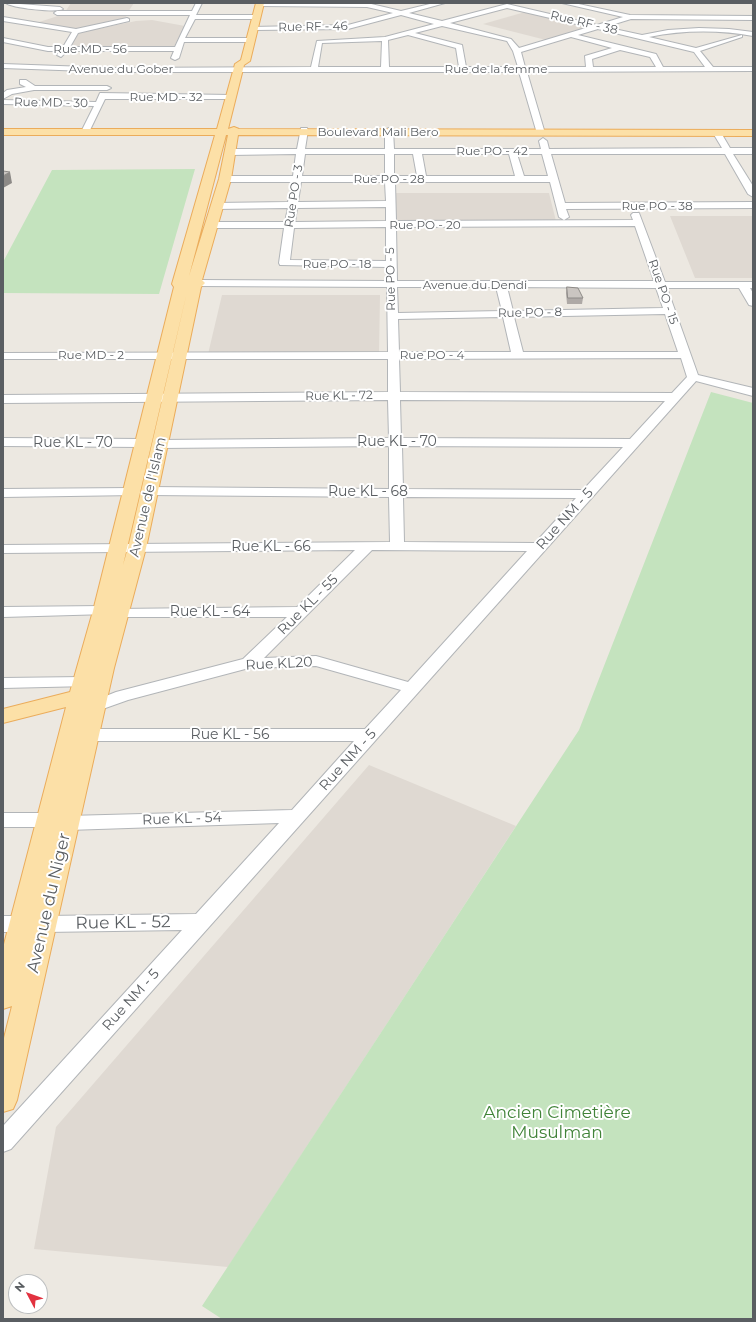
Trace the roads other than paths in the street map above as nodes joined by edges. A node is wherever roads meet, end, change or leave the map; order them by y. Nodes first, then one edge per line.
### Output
1 (9, 3) edge
2 (140, 3) edge
3 (199, 3) edge
4 (260, 3) edge
5 (419, 3) edge
6 (442, 3) edge
7 (565, 3) edge
8 (602, 3) edge
9 (367, 5) junction
10 (431, 6) junction
11 (587, 7) junction
12 (60, 8) edge
13 (335, 12) dead end
14 (135, 13) junction
15 (404, 14) junction
16 (194, 15) junction
17 (259, 15) junction
18 (50, 16) dead end
19 (42, 18) dead end
20 (630, 18) junction
21 (753, 18) edge
22 (3, 19) edge
23 (27, 23) junction
24 (441, 23) junction
25 (599, 26) junction
26 (15, 28) dead end
27 (254, 28) junction
28 (76, 31) junction
29 (407, 32) junction
30 (751, 33) edge
31 (570, 35) junction
32 (641, 37) junction
33 (385, 39) junction
34 (3, 40) edge
35 (181, 40) junction
36 (251, 40) junction
37 (619, 47) junction
38 (65, 49) junction
39 (178, 49) junction
40 (696, 50) junction
41 (517, 51) junction
42 (3, 66) edge
43 (244, 66) junction
44 (38, 68) junction
45 (52, 69) junction
46 (172, 69) junction
47 (314, 69) junction
48 (590, 69) junction
49 (661, 69) junction
50 (753, 69) edge
51 (385, 70) junction
52 (463, 70) junction
53 (523, 70) junction
54 (711, 70) junction
55 (111, 79) junction
56 (23, 82) junction
57 (34, 88) junction
58 (5, 91) edge
59 (234, 99) junction
60 (100, 100) junction
61 (3, 102) edge
62 (235, 125) junction
63 (3, 129) edge
64 (86, 130) junction
65 (753, 130) edge
66 (57, 131) junction
67 (303, 131) junction
68 (389, 131) junction
69 (540, 131) junction
70 (3, 132) edge
71 (221, 132) junction
72 (655, 133) junction
73 (717, 133) junction
74 (753, 133) edge
75 (661, 150) junction
76 (389, 151) junction
77 (512, 151) junction
78 (545, 151) junction
79 (728, 151) junction
80 (753, 151) edge
81 (230, 152) junction
82 (300, 152) junction
83 (417, 152) junction
84 (225, 179) junction
85 (296, 179) junction
86 (390, 179) junction
87 (422, 179) junction
88 (520, 179) junction
89 (554, 179) junction
90 (750, 182) edge
91 (753, 194) edge
92 (390, 204) junction
93 (292, 205) junction
94 (753, 205) edge
95 (216, 206) junction
96 (561, 206) junction
97 (633, 206) junction
98 (639, 223) junction
99 (566, 224) junction
100 (211, 225) junction
101 (289, 225) junction
102 (390, 226) junction
103 (284, 263) joint
104 (391, 264) junction
105 (181, 284) junction
106 (196, 284) junction
107 (660, 284) junction
108 (391, 285) junction
109 (501, 285) junction
110 (748, 285) edge
111 (753, 303) edge
112 (669, 311) junction
113 (508, 314) junction
114 (392, 316) junction
115 (172, 355) junction
116 (392, 355) junction
117 (518, 355) junction
118 (685, 355) junction
119 (3, 356) edge
120 (693, 377) junction
121 (753, 392) edge
122 (393, 396) junction
123 (675, 397) junction
124 (3, 398) edge
125 (162, 398) junction
126 (3, 442) edge
127 (394, 442) junction
128 (142, 443) junction
129 (634, 443) junction
130 (160, 444) junction
131 (149, 491) junction
132 (131, 492) junction
133 (396, 492) junction
134 (3, 493) edge
135 (587, 494) junction
136 (368, 546) junction
137 (397, 546) junction
138 (539, 547) junction
139 (118, 548) junction
140 (137, 548) junction
141 (3, 549) edge
142 (3, 612) edge
143 (112, 612) junction
144 (300, 612) junction
145 (249, 663) junction
146 (3, 683) edge
147 (412, 688) junction
148 (87, 697) junction
149 (3, 716) edge
150 (3, 729) edge
151 (370, 735) junction
152 (80, 736) junction
153 (297, 816) junction
154 (3, 820) edge
155 (59, 821) junction
156 (201, 922) junction
157 (23, 924) edge
158 (3, 998) edge
159 (10, 1045) edge
160 (3, 1100) edge
161 (3, 1142) edge

1 - 12 street
2 - 14 street
3 - 16 street
4 - 9 street
4 - 17 main road
5 - 10 street
6 - 10 street, Rue RF - 46
7 - 11 street
8 - 11 street
9 - 13 street
9 - 15 street
10 - 15 street, Rue RF - 46
11 - 20 street
12 - 14 street
12 - 18 street
14 - 16 street
14 - 28 street
15 - 24 street
15 - 27 street, Rue RF - 46
16 - 17 street
16 - 35 street
17 - 27 main road
19 - 23 street
20 - 21 street
20 - 25 street
22 - 23 street
23 - 26 street
23 - 28 street
24 - 25 street, Rue RF - 38
24 - 29 street, Rue RF - 38
24 - 41 street
25 - 31 street
25 - 32 street, Rue RF - 38
27 - 36 main road
28 - 38 street
29 - 33 street, Rue RF - 38
29 - 52 street
30 - 32 street
30 - 40 street
31 - 37 street
31 - 41 street
32 - 40 street, Rue RF - 38
33 - 47 street, Rue RF - 38
33 - 51 street
34 - 38 street, Rue MD - 56
35 - 36 street
35 - 39 street
36 - 43 main road
37 - 48 street
37 - 49 street
38 - 39 street, Rue MD - 56
38 - 45 street
39 - 46 street
40 - 54 street
41 - 53 street
42 - 44 street, Avenue du Gober
43 - 46 street, Avenue du Gober
43 - 47 street, Rue de la femme
43 - 59 main road
44 - 45 street, Avenue du Gober
44 - 56 street
45 - 55 street, Avenue du Gober
46 - 55 street, Avenue du Gober
47 - 51 street, Rue de la femme
48 - 49 street, Rue de la femme
48 - 53 street, Rue de la femme
49 - 54 street, Rue de la femme
50 - 54 street, Rue de la femme
51 - 52 street, Rue de la femme
52 - 53 street, Rue de la femme
53 - 69 street
55 - 57 street
55 - 60 street
56 - 57 street
56 - 58 street
57 - 58 street
59 - 60 street, Rue MD - 32
59 - 62 main road, Avenue de l'Islam
59 - 71 main road, Avenue de l'Islam
60 - 61 street, Rue MD - 30
60 - 64 street
62 - 67 main road, Boulevard Mali Bero
62 - 71 main road, Boulevard Mali Bero
62 - 81 main road, Avenue de l'Islam
63 - 66 main road, Boulevard Mali Bero
64 - 66 main road, Boulevard Mali Bero
64 - 71 main road, Boulevard Mali Bero
65 - 69 main road, Boulevard Mali Bero
66 - 70 main road, Boulevard Mali Bero
66 - 71 main road, Boulevard Mali Bero
67 - 68 main road, Boulevard Mali Bero
67 - 82 street, Rue PO - 3
68 - 69 main road, Boulevard Mali Bero
68 - 76 street, Rue PO - 5
69 - 72 main road, Boulevard Mali Bero
69 - 78 street
71 - 105 main road, Avenue de l'Islam
72 - 73 main road, Boulevard Mali Bero
72 - 75 street
73 - 74 main road, Boulevard Mali Bero
73 - 79 street
75 - 78 street, Rue PO - 42
75 - 79 street, Rue PO - 42
76 - 82 street, Rue PO - 42
76 - 83 street, Rue PO - 42
76 - 86 street, Rue PO - 5
77 - 78 street, Rue PO - 42
77 - 83 street, Rue PO - 42
77 - 88 street
78 - 89 street
79 - 80 street, Rue PO - 42
79 - 90 street
81 - 82 street, Rue PO - 42
81 - 84 main road, Avenue de l'Islam
82 - 85 street, Rue PO - 3
83 - 87 street
84 - 85 street, Rue PO - 28
84 - 95 main road, Avenue de l'Islam
85 - 86 street, Rue PO - 28
85 - 93 street, Rue PO - 3
86 - 87 street, Rue PO - 28
86 - 92 street, Rue PO - 5
87 - 88 street, Rue PO - 28
88 - 89 street, Rue PO - 28
89 - 96 street
90 - 91 street
92 - 93 street, Rue PO - 28
92 - 102 street, Rue PO - 5
93 - 95 street, Rue PO - 28
93 - 101 street, Rue PO - 3
94 - 97 street, Rue PO - 38
95 - 100 main road, Avenue de l'Islam
96 - 97 street, Rue PO - 38
96 - 99 street
97 - 98 street, Rue PO - 15
98 - 99 street, Rue PO - 20
98 - 107 street, Rue PO - 15
99 - 102 street, Rue PO - 20
100 - 101 street, Rue PO - 20
100 - 106 main road, Avenue de l'Islam
101 - 102 street, Rue PO - 20
101 - 103 street, Rue PO - 3
102 - 104 street, Rue PO - 5
103 - 104 street, Rue PO - 18
104 - 108 street, Rue PO - 5
105 - 106 main road
105 - 115 main road, Avenue de l'Islam
106 - 108 street, Avenue du Dendi
106 - 115 main road, Avenue de l'Islam
107 - 109 street, Avenue du Dendi
107 - 110 street, Avenue du Dendi
107 - 112 street, Rue PO - 15
108 - 109 street, Avenue du Dendi
108 - 114 street, Rue PO - 5
109 - 113 street
110 - 111 street
112 - 113 street, Rue PO - 8
112 - 118 street, Rue PO - 15
113 - 114 street, Rue PO - 8
113 - 117 street
114 - 116 street, Rue PO - 5
115 - 116 street, Rue PO - 4
115 - 119 street, Rue MD - 2
115 - 125 main road, Avenue de l'Islam
116 - 117 street, Rue PO - 4
116 - 122 street, Rue PO - 5
117 - 118 street, Rue PO - 4
118 - 120 street, Rue PO - 15
120 - 121 street
120 - 123 street, Rue NM - 5
122 - 123 street, Rue KL - 72
122 - 125 street, Rue KL - 72
122 - 127 street, Rue PO - 5
123 - 129 street, Rue NM - 5
124 - 125 street, Rue KL - 72
125 - 128 main road, Avenue de l'Islam
125 - 130 main road, Avenue de l'Islam
126 - 128 street, Rue KL - 70
127 - 129 street, Rue KL - 70
127 - 130 street, Rue KL - 70
127 - 133 street, Rue PO - 5
128 - 132 main road, Avenue de l'Islam
129 - 135 street, Rue NM - 5
130 - 131 main road, Avenue de l'Islam
131 - 133 street, Rue KL - 68
131 - 140 main road, Avenue de l'Islam
132 - 134 street
132 - 139 main road, Avenue de l'Islam
133 - 135 street, Rue KL - 68
133 - 137 street, Rue PO - 5
135 - 138 street, Rue NM - 5
136 - 137 street, Rue KL - 66
136 - 140 street, Rue KL - 66
136 - 144 street, Rue KL - 55
137 - 138 street, Rue KL - 66
138 - 147 street, Rue NM - 5
139 - 140 street, Rue KL - 66
139 - 141 street, Rue KL - 66
139 - 143 main road, Avenue de l'Islam
140 - 143 main road, Avenue de l'Islam
142 - 143 street, Rue KL - 64
143 - 144 street, Rue KL - 64
143 - 148 main road, Avenue de l'Islam
144 - 145 street, Rue KL - 55
145 - 147 street, Rue KL20
145 - 148 street, Rue KL20
146 - 148 street
147 - 151 street, Rue NM - 5
148 - 149 main road
148 - 150 main road
148 - 152 main road, Avenue du Niger
151 - 152 street, Rue KL - 56
151 - 153 street, Rue NM - 5
152 - 155 main road, Avenue du Niger
153 - 155 street, Rue KL - 54
153 - 156 street, Rue NM - 5
154 - 155 street, Rue KL - 54
155 - 157 main road, Avenue du Niger
156 - 157 street, Rue KL - 52
156 - 161 street, Rue NM - 5
157 - 158 main road, Avenue du Niger
157 - 159 main road, Avenue du Niger
159 - 160 main road, Avenue du Niger

